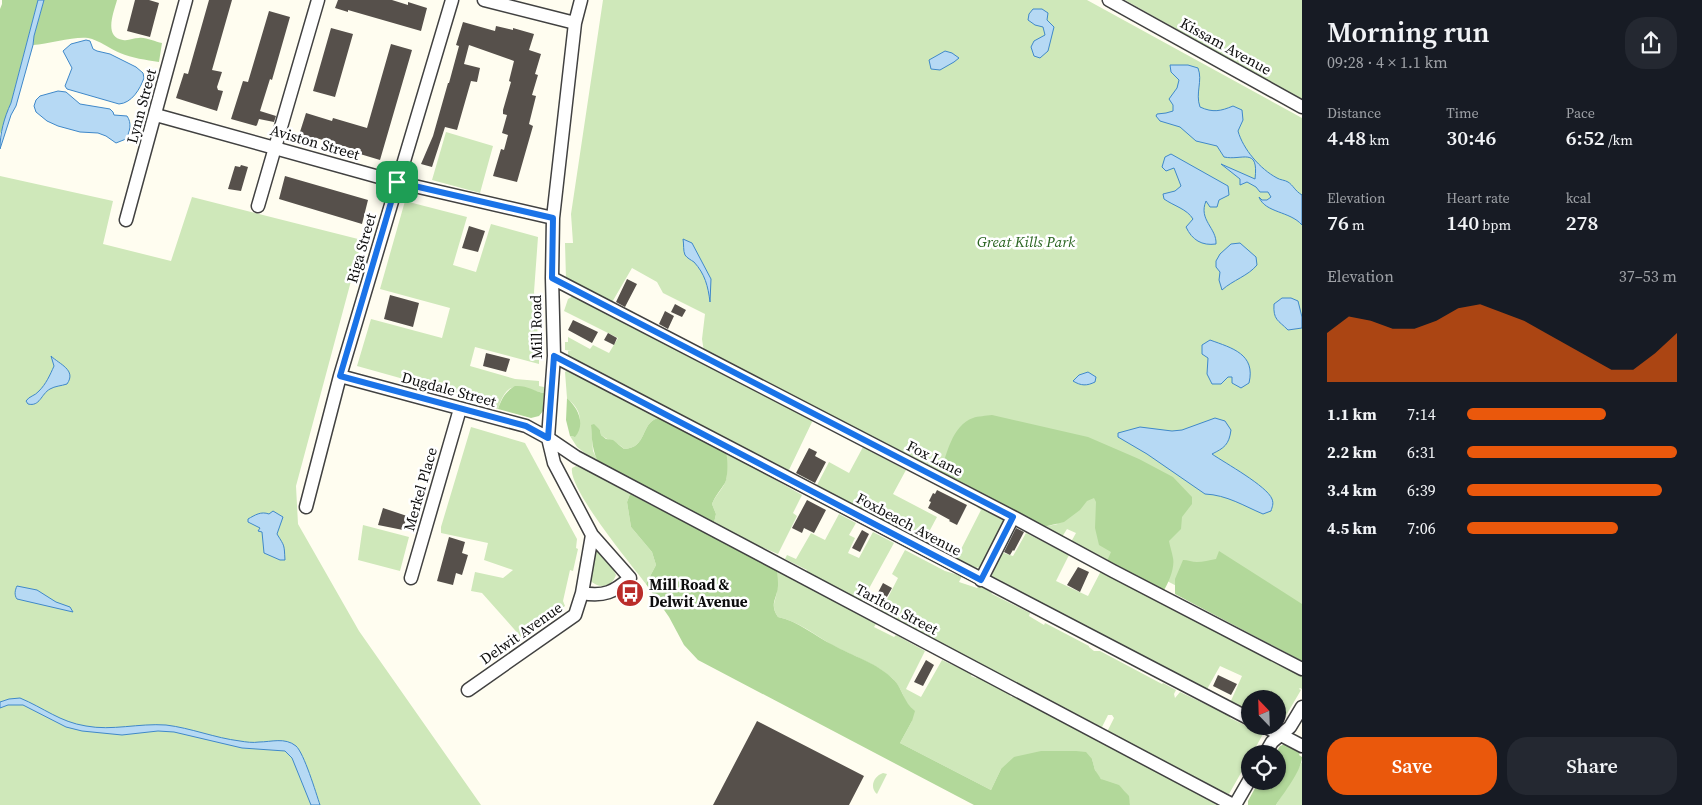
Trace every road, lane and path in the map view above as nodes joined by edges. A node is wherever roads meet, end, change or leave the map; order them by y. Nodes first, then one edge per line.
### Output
1 (186, 0) edge
2 (318, 0) edge
3 (452, 0) edge
4 (484, 0) edge
5 (582, 0) edge
6 (1109, 0) edge
7 (575, 23) junction
8 (1302, 107) edge
9 (156, 114) junction
10 (275, 147) junction
11 (397, 182) junction
12 (258, 206) dead end
13 (553, 218) junction
14 (126, 220) dead end
15 (552, 278) junction
16 (554, 356) junction
17 (340, 376) junction
18 (460, 409) junction
19 (548, 438) junction
20 (306, 507) dead end
21 (1013, 517) junction
22 (592, 535) junction
23 (411, 578) dead end
24 (981, 580) junction
25 (582, 593) junction
26 (1302, 668) edge
27 (468, 690) dead end
28 (1302, 707) edge
29 (1241, 714) edge
30 (1286, 731) edge
31 (1281, 735) joint
32 (1270, 745) edge
33 (1302, 746) edge
34 (1243, 790) edge
35 (1234, 805) edge

1 - 9 street, Lynn Street
2 - 10 street
3 - 11 street, Riga Street
4 - 7 street
5 - 7 street, Mill Road
6 - 8 street, Kissam Avenue
7 - 13 street, Mill Road
9 - 10 street, Aviston Street
9 - 14 street, Lynn Street
10 - 11 street, Aviston Street
10 - 12 street
11 - 13 street, Aviston Street
11 - 17 street, Riga Street
13 - 15 street, Mill Road
15 - 16 street, Mill Road
15 - 21 street, Fox Lane
16 - 19 street, Mill Road
16 - 24 street, Foxbeach Avenue
17 - 18 street, Dugdale Street
17 - 20 street, Riga Street
18 - 19 street, Dugdale Street
18 - 23 street, Merkel Place
19 - 22 street, Mill Road
19 - 35 street, Tarlton Street
21 - 24 street
21 - 26 street, Fox Lane
22 - 25 street, Delwit Avenue
22 - 25 street, Mill Road
24 - 29 street, Foxbeach Avenue
25 - 27 street, Delwit Avenue
28 - 30 street
31 - 32 street
31 - 33 street
34 - 35 street

